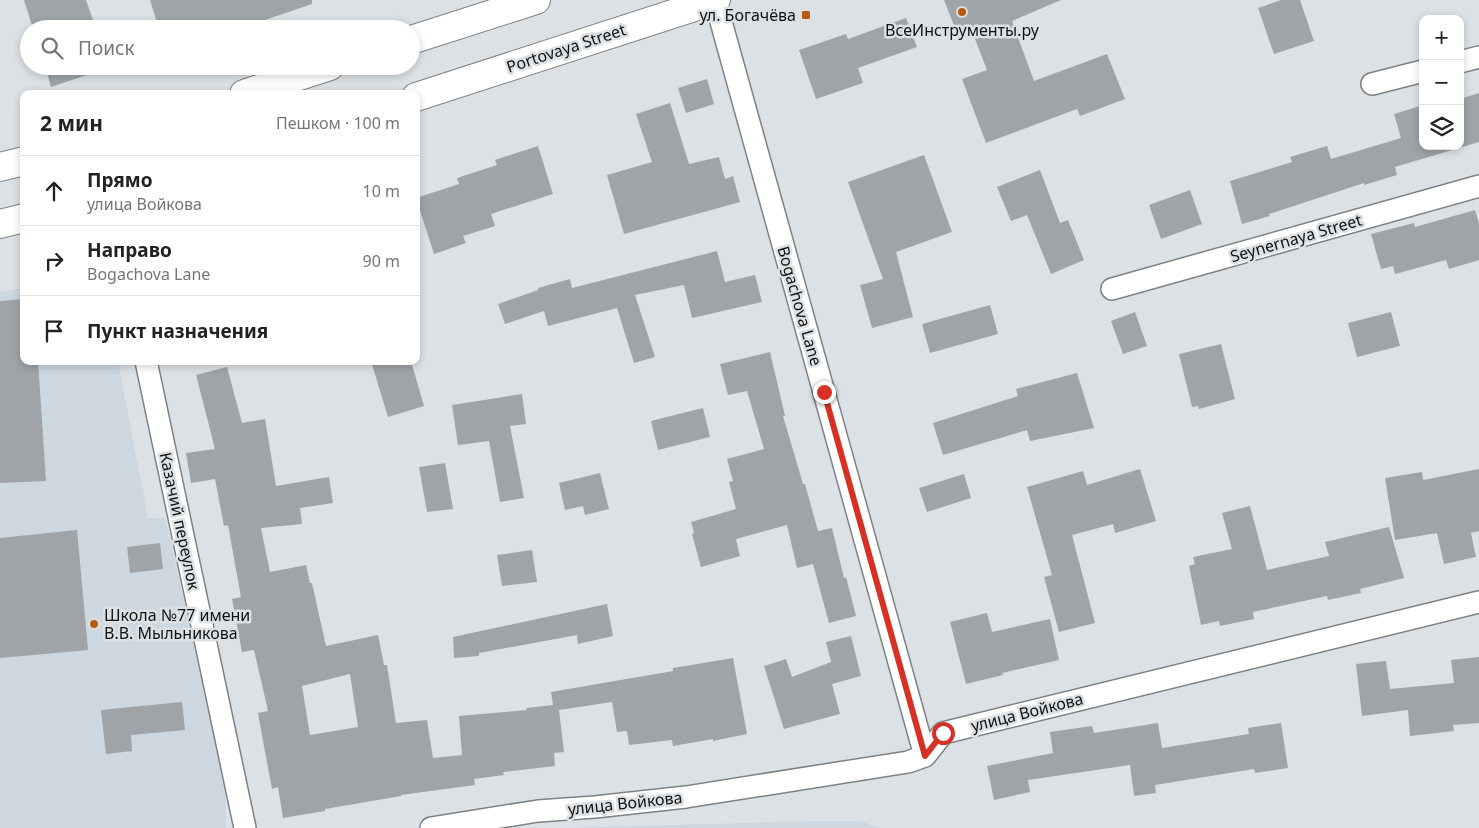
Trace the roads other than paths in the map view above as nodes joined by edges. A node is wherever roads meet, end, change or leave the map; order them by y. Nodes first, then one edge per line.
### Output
1 (536, 0) edge
2 (715, 0) edge
3 (420, 37) edge
4 (1479, 57) edge
5 (1464, 61) edge
6 (1419, 72) edge
7 (302, 75) edge
8 (1372, 84) dead end
9 (256, 90) edge
10 (420, 96) edge
11 (20, 162) edge
12 (0, 167) edge
13 (1479, 186) edge
14 (20, 219) edge
15 (0, 224) edge
16 (1112, 289) dead end
17 (147, 365) edge
18 (1479, 602) edge
19 (925, 756) junction
20 (245, 828) edge
21 (431, 828) edge

1 - 3 main road
2 - 10 main road, Portovaya Street
2 - 19 street, Bogachova Lane
4 - 5 street
6 - 8 street
7 - 9 main road
11 - 12 main road
13 - 16 street, Seynernaya Street
14 - 15 main road
17 - 20 street, Казачий переулок
18 - 19 street, улица Войкова
19 - 21 street, улица Войкова

